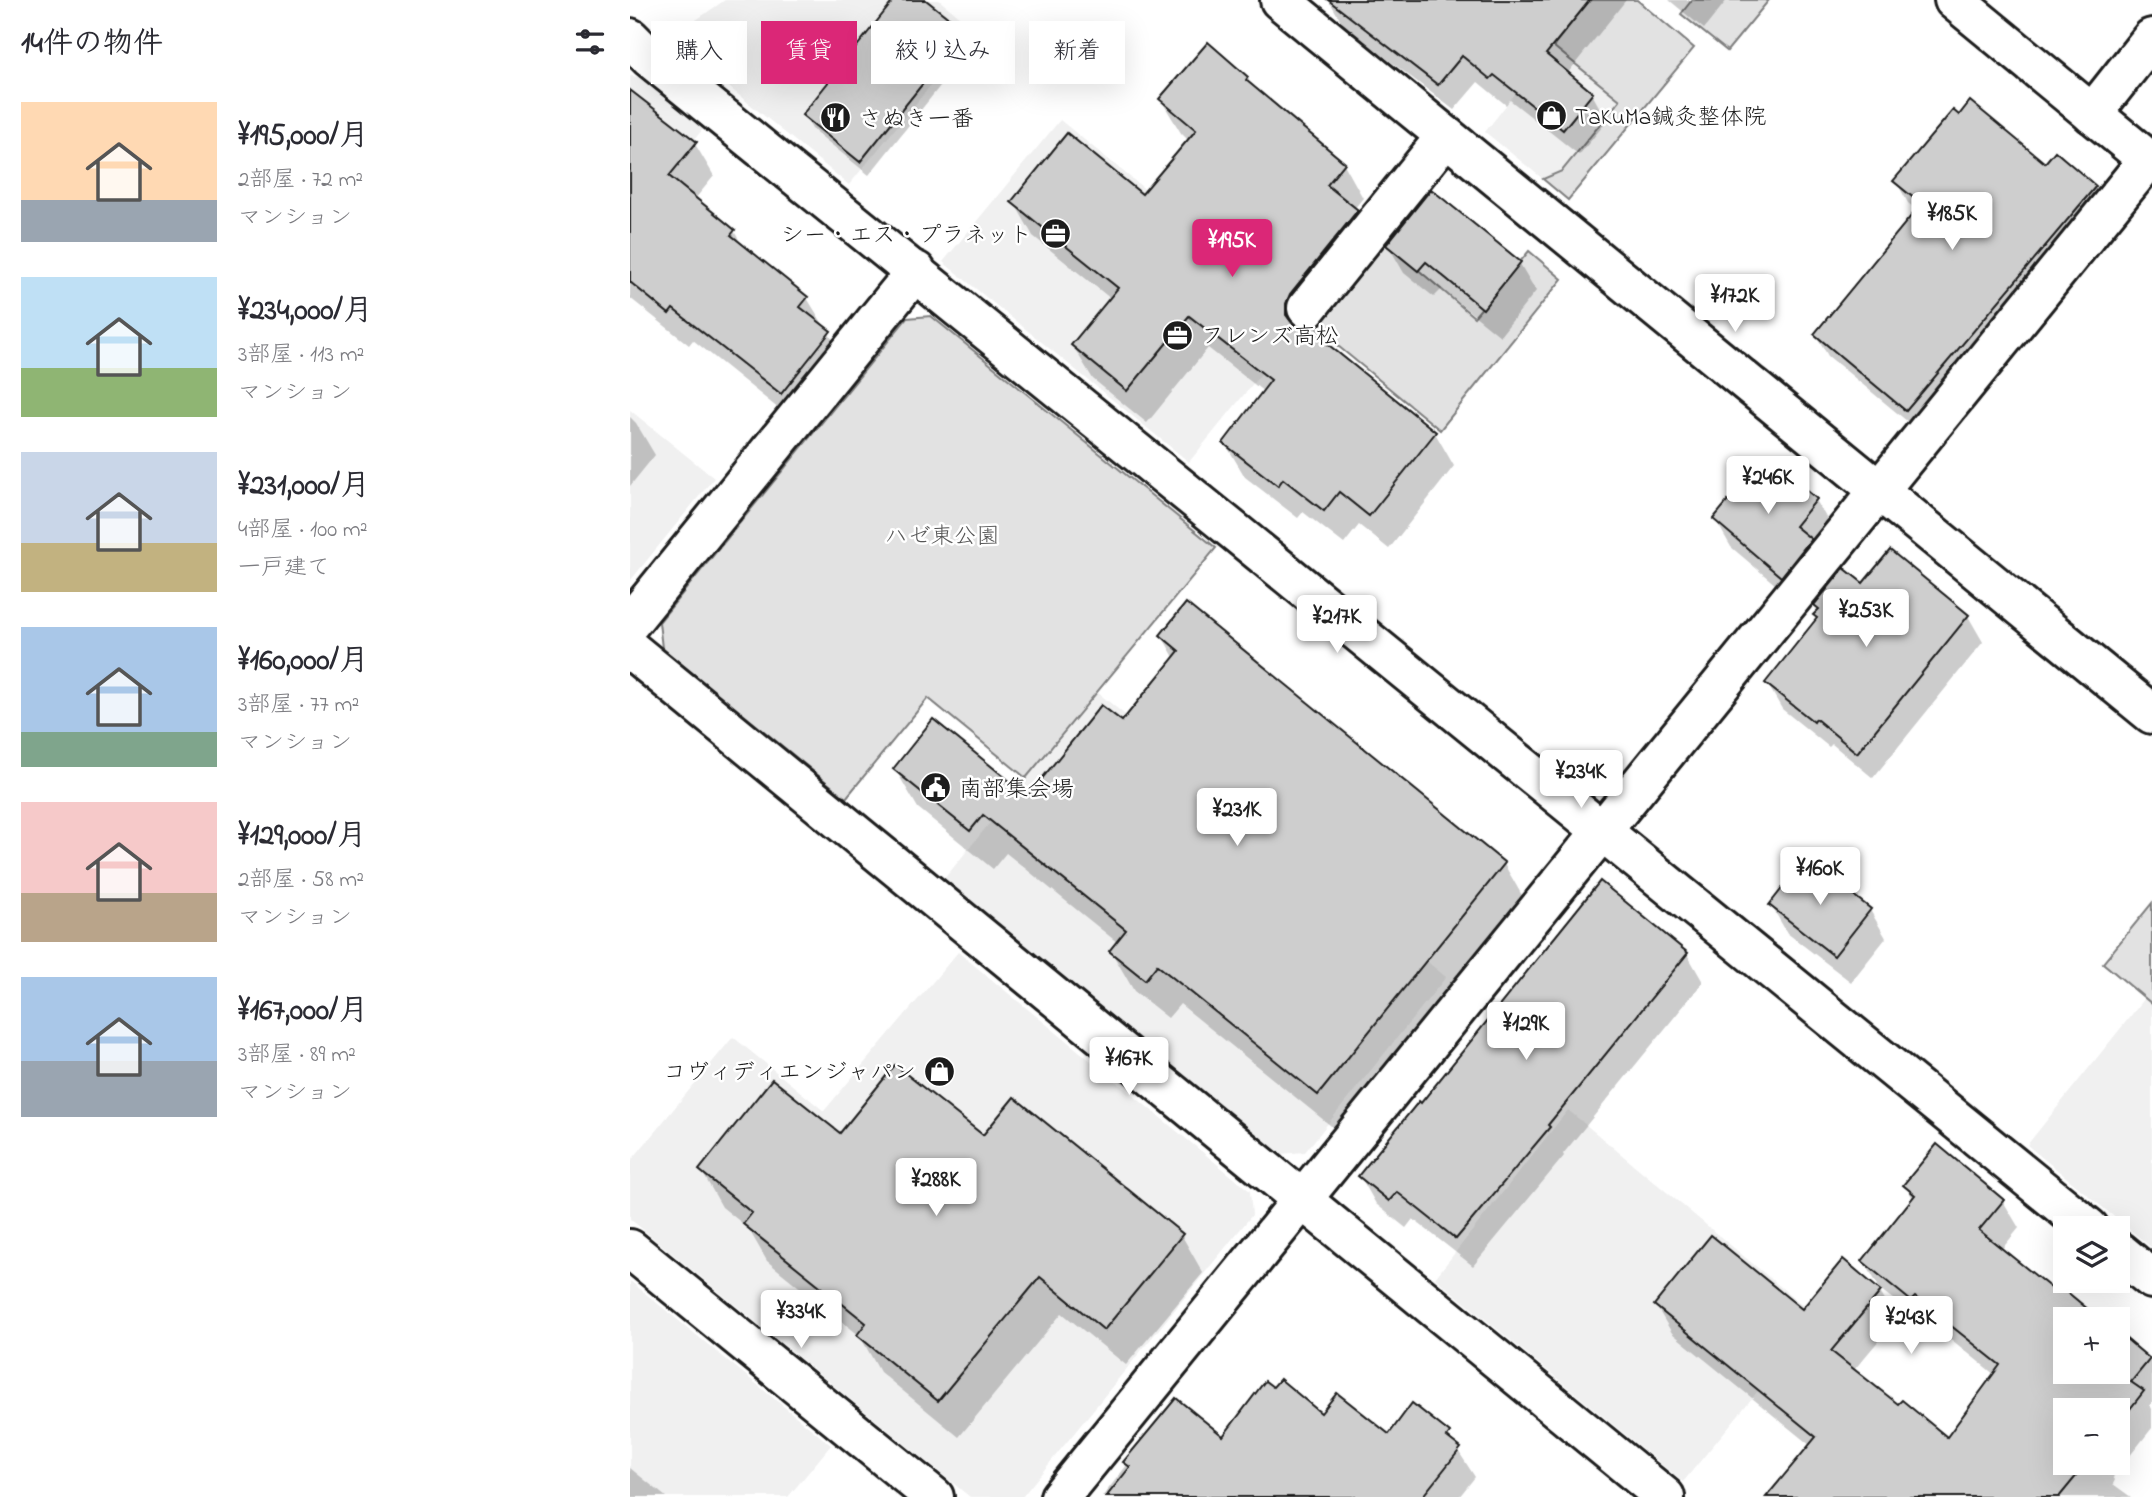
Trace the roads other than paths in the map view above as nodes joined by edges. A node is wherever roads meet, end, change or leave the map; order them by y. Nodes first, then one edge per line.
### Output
1 (1280, 0) edge
2 (1954, 0) edge
3 (630, 38) edge
4 (2152, 38) edge
5 (2092, 114) junction
6 (1446, 136) junction
7 (2150, 162) edge
8 (916, 271) junction
9 (1307, 308) dead end
10 (1880, 491) junction
11 (630, 622) edge
12 (630, 649) edge
13 (2152, 714) edge
14 (1602, 832) junction
15 (1302, 1201) junction
16 (2074, 1216) edge
17 (630, 1249) edge
18 (2130, 1261) edge
19 (2152, 1279) edge
20 (934, 1497) edge
21 (1060, 1497) edge
22 (1665, 1497) edge

1 - 6 street
2 - 5 street
3 - 8 street
4 - 5 street
5 - 7 street
6 - 9 street
6 - 10 street
7 - 10 street
8 - 11 street
8 - 14 street
10 - 13 street
10 - 14 street
12 - 15 street
14 - 15 street
14 - 16 street
15 - 21 street
15 - 22 street
17 - 20 street
18 - 19 street

